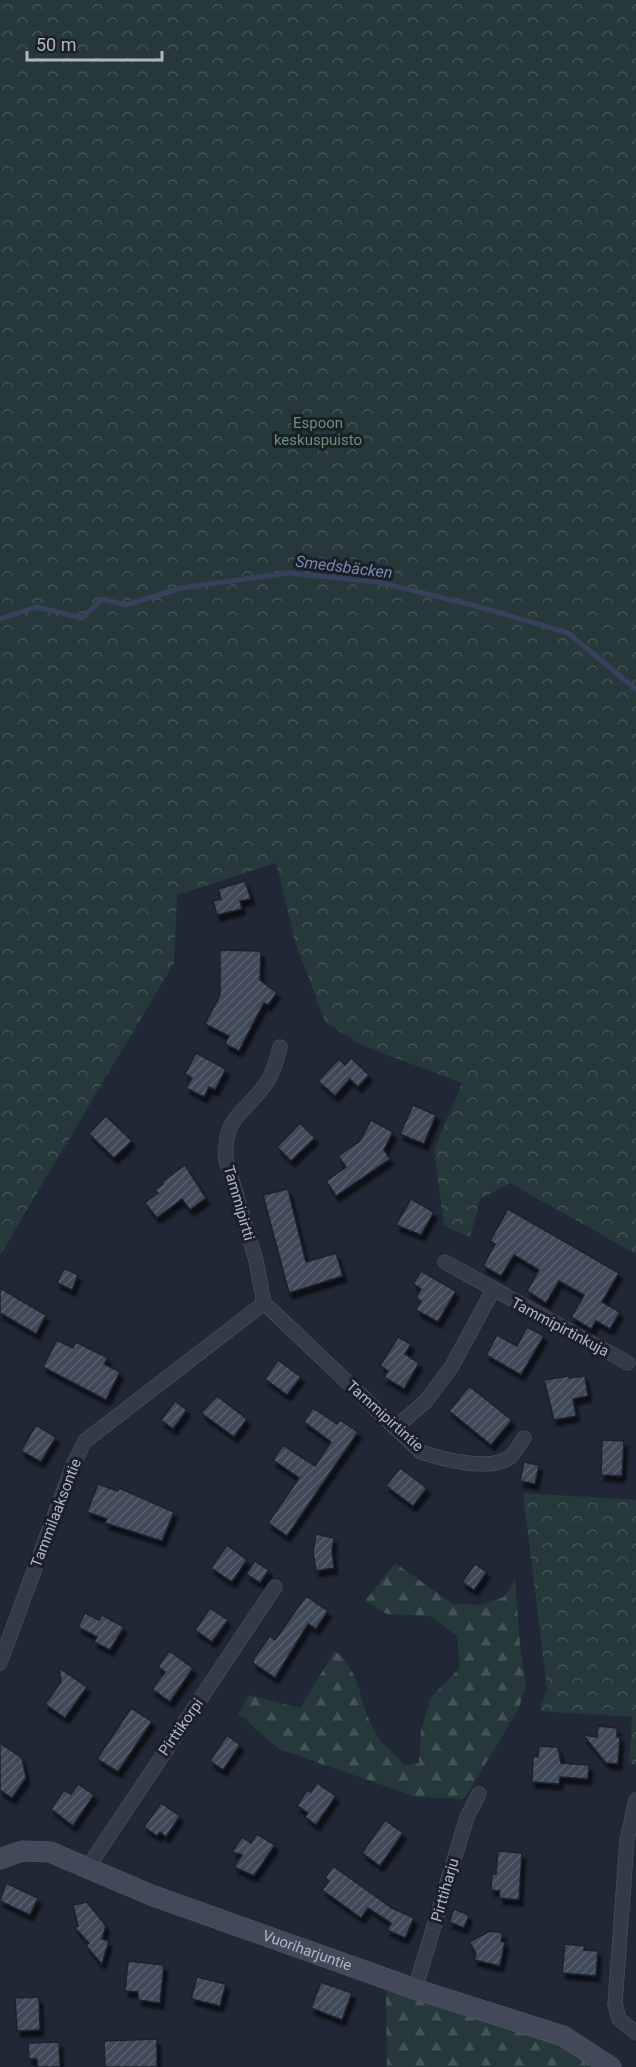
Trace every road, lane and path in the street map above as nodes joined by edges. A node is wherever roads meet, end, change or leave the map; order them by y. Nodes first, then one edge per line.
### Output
1 (280, 1047) dead end
2 (444, 1262) dead end
3 (493, 1290) junction
4 (264, 1303) junction
5 (628, 1363) dead end
6 (395, 1428) junction
7 (524, 1438) dead end
8 (275, 1587) dead end
9 (0, 1663) edge
10 (479, 1794) dead end
11 (636, 1800) edge
12 (0, 1859) edge
13 (88, 1867) junction
14 (415, 1989) junction
15 (636, 2033) edge
16 (611, 2067) edge

1 - 4 street, Tammipirtti
2 - 3 street, Tammipirtinkuja
3 - 5 street, Tammipirtinkuja
3 - 6 street
4 - 6 street, Tammipirtintie
4 - 9 street, Tammilaaksontie
6 - 7 street, Tammipirtintie
8 - 13 street, Pirttikorpi
10 - 14 street, Pirttiharju
11 - 15 street
12 - 13 street, Vuoriharjuntie
13 - 14 street, Vuoriharjuntie
14 - 16 street, Vuoriharjuntie

